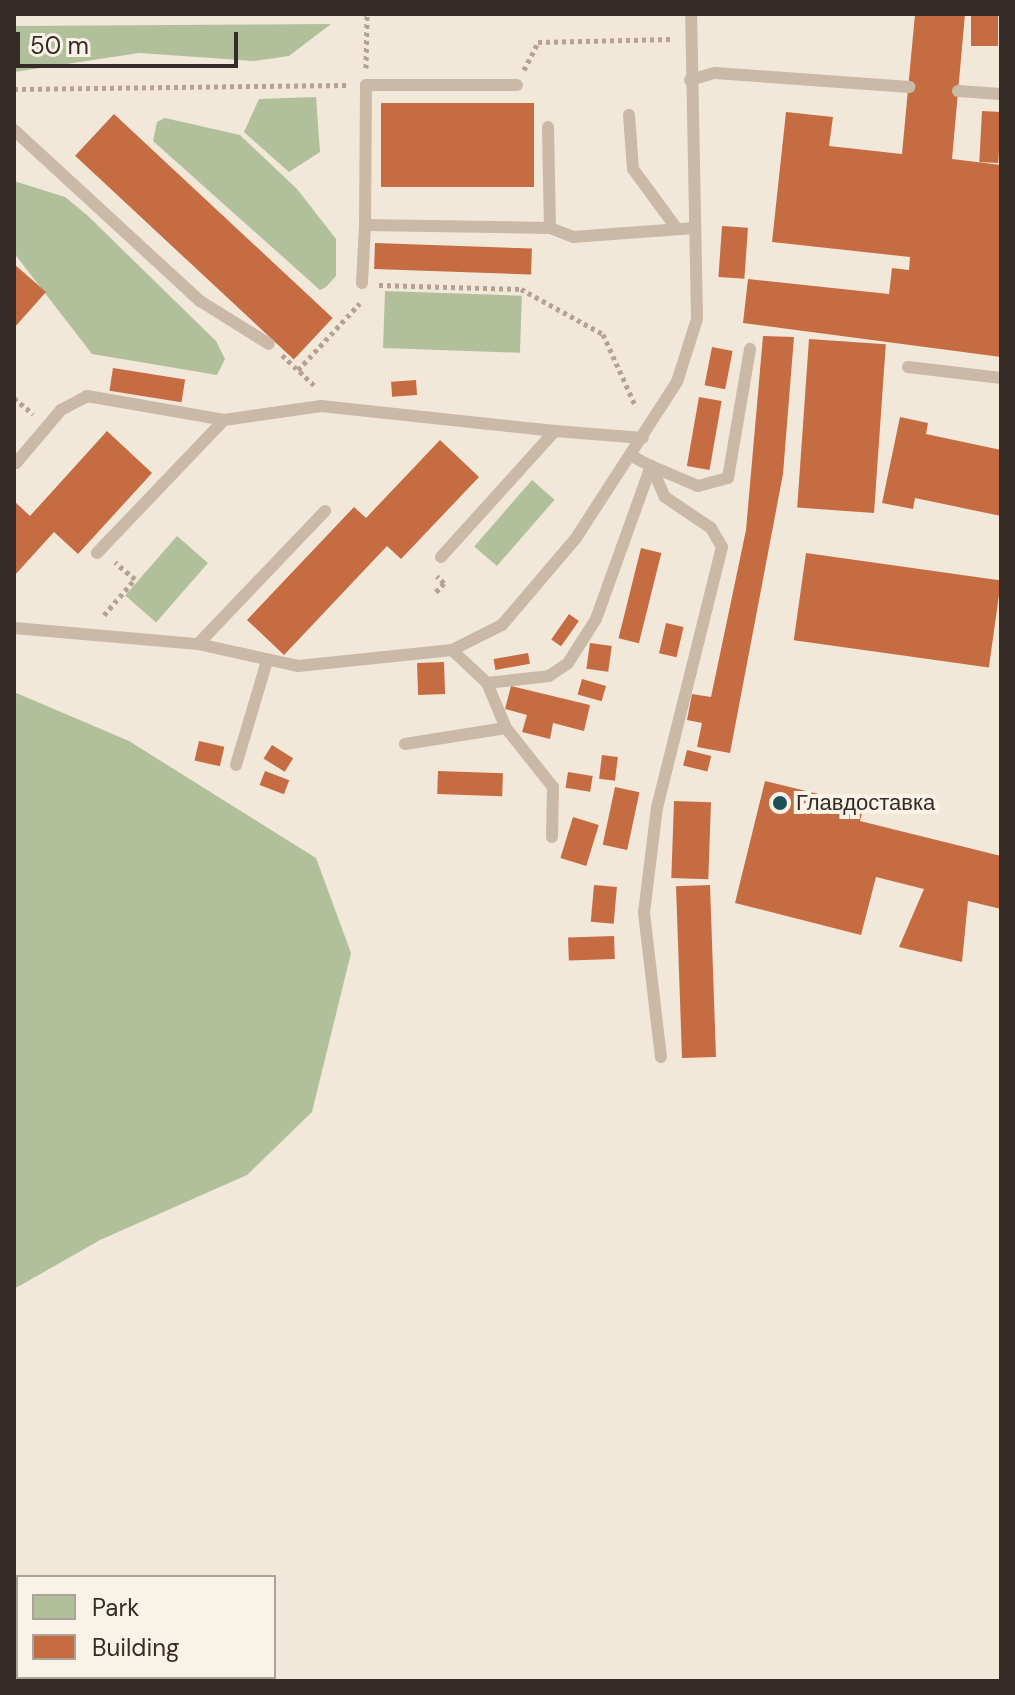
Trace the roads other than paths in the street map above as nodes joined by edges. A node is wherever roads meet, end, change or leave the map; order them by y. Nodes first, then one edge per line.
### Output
1 (691, 14) edge
2 (690, 80) junction
3 (517, 85) road end
4 (909, 87) dead end
5 (958, 91) dead end
6 (1001, 94) edge
7 (629, 115) dead end
8 (548, 127) dead end
9 (14, 130) edge
10 (365, 225) junction
11 (550, 228) junction
12 (694, 228) junction
13 (677, 229) junction
14 (362, 283) dead end
15 (269, 344) dead end
16 (750, 349) dead end
17 (908, 367) dead end
18 (1001, 378) edge
19 (224, 420) junction
20 (555, 431) junction
21 (643, 438) junction
22 (630, 455) junction
23 (16, 463) edge
24 (651, 466) junction
25 (325, 511) dead end
26 (97, 553) dead end
27 (441, 557) dead end
28 (14, 628) edge
29 (198, 644) junction
30 (452, 650) junction
31 (267, 661) junction
32 (487, 683) junction
33 (506, 728) junction
34 (405, 744) dead end
35 (236, 765) dead end
36 (552, 837) dead end
37 (661, 1057) dead end

1 - 2 lane
2 - 4 lane
2 - 12 lane
3 - 10 lane
5 - 6 lane
7 - 13 lane
8 - 11 lane
9 - 15 lane
10 - 11 lane
10 - 14 lane
11 - 13 lane
12 - 13 lane
12 - 21 lane
16 - 24 lane
17 - 18 lane
19 - 20 lane
19 - 23 lane
19 - 26 lane
20 - 21 lane
20 - 27 lane
21 - 22 lane
22 - 24 lane
22 - 30 lane
24 - 32 lane
24 - 37 lane
25 - 29 lane
28 - 29 lane
29 - 31 lane
30 - 31 lane
30 - 32 lane
31 - 35 lane
32 - 33 lane
33 - 34 lane
33 - 36 lane

